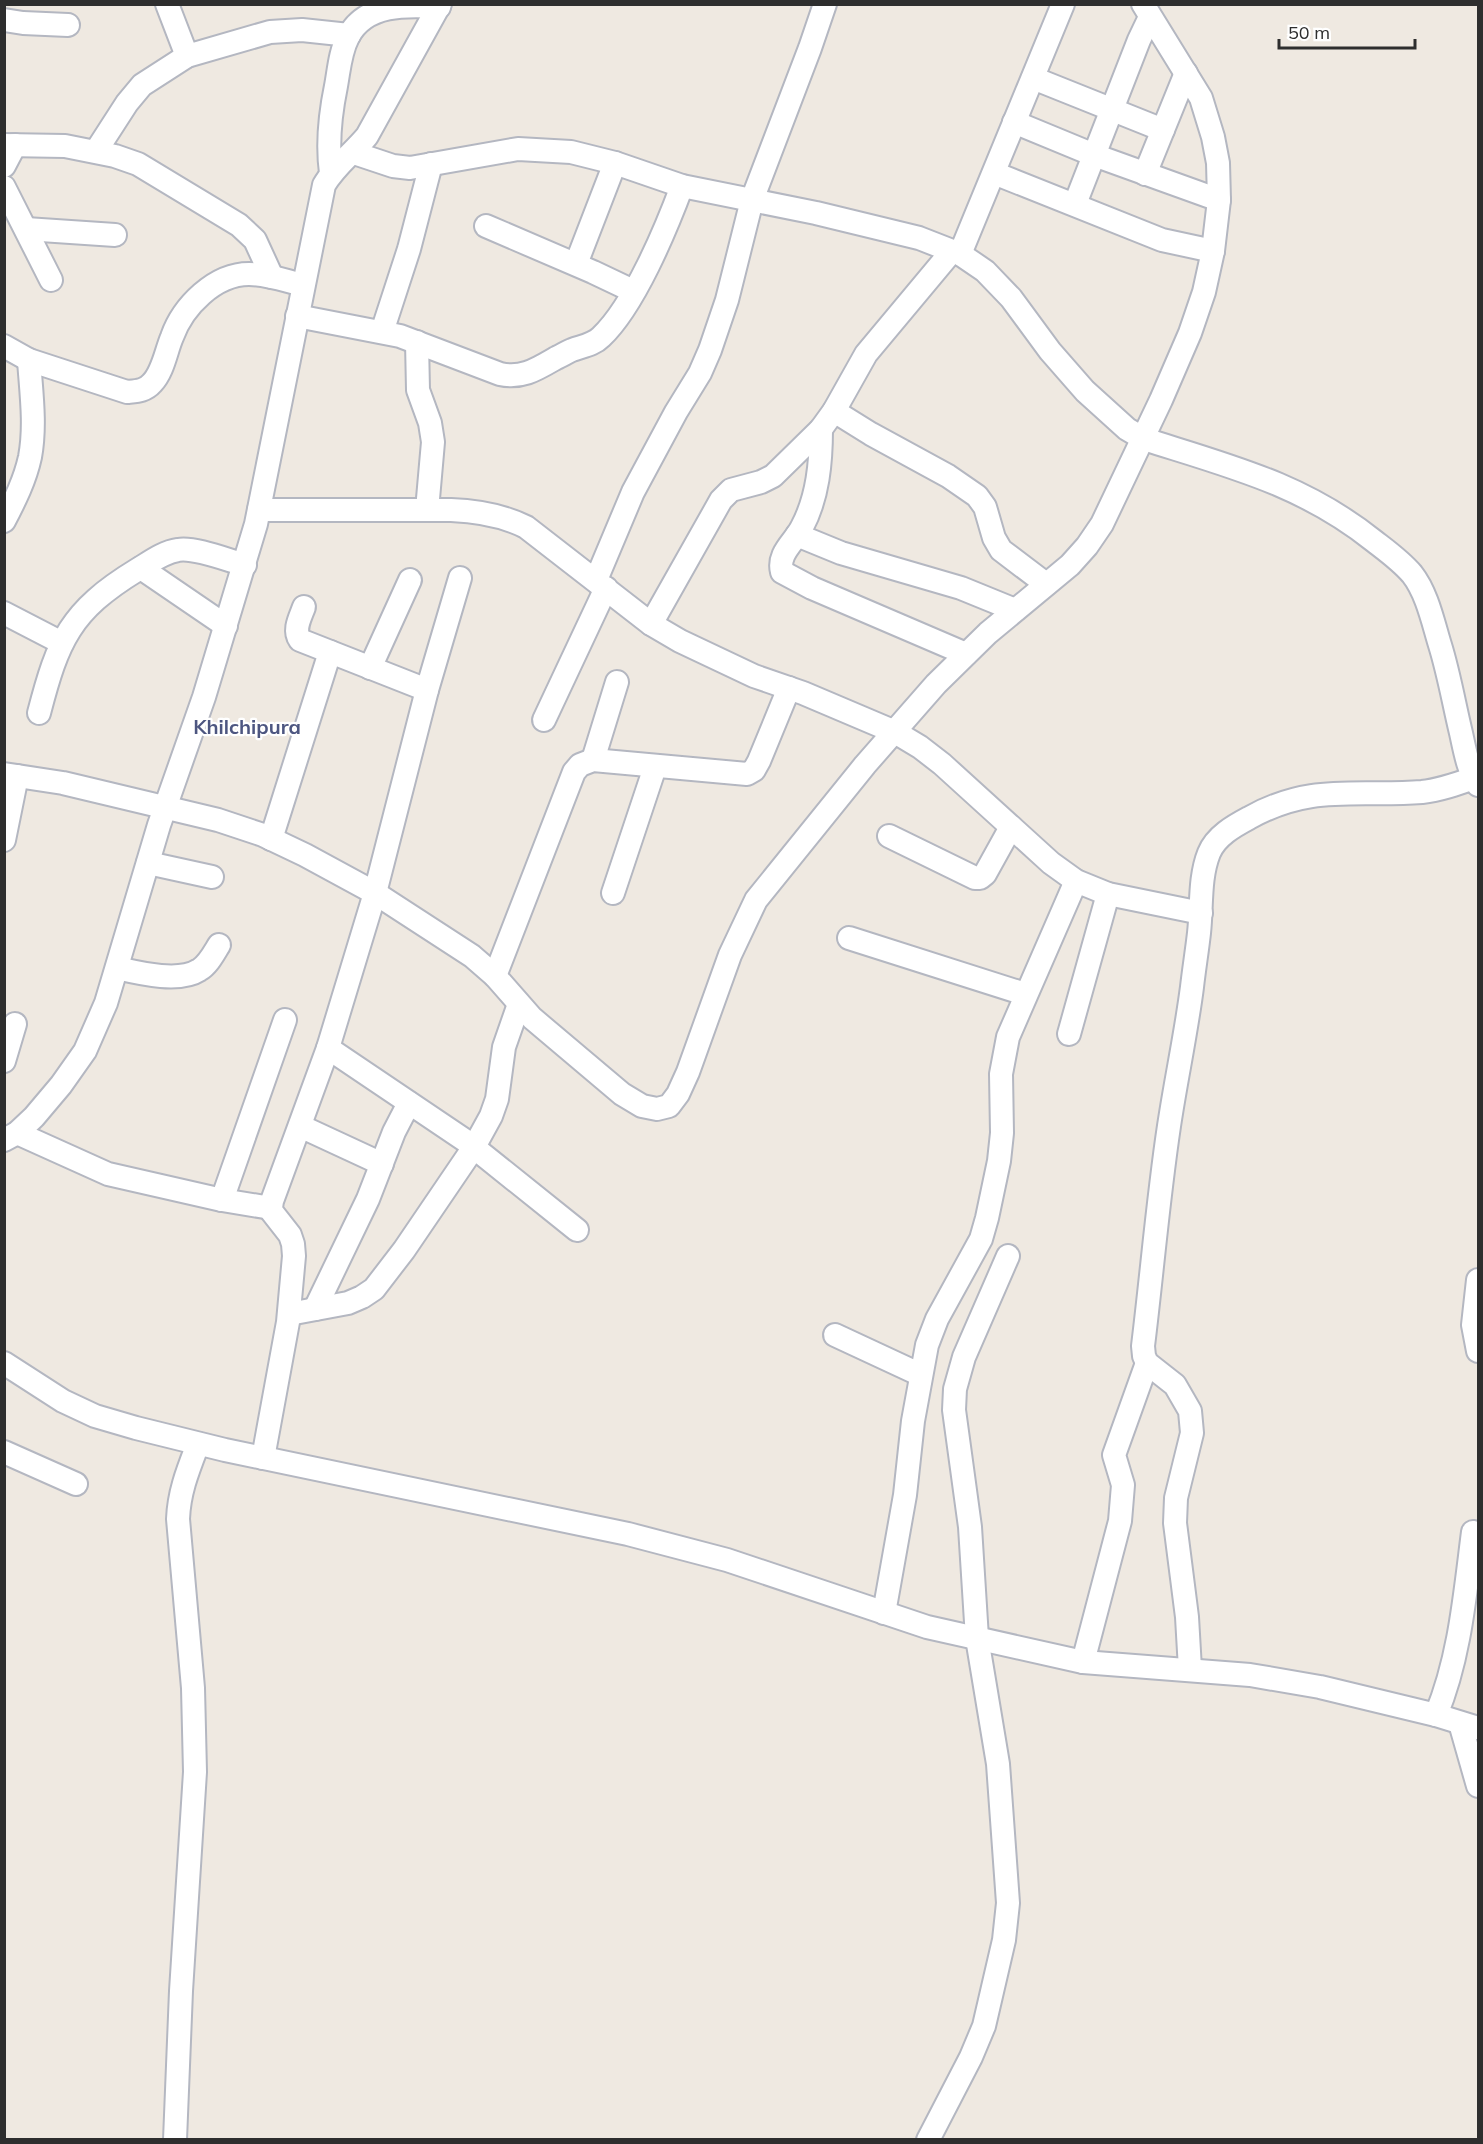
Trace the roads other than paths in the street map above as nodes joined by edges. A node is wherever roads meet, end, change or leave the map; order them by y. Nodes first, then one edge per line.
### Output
1 (167, 4) edge
2 (825, 4) edge
3 (1063, 4) edge
4 (440, 6) edge
5 (1146, 11) edge
6 (4, 20) edge
7 (68, 25) dead end
8 (348, 35) junction
9 (187, 56) junction
10 (1186, 73) junction
11 (1033, 78) junction
12 (1112, 110) junction
13 (1014, 122) junction
14 (1163, 130) junction
15 (10, 145) edge
16 (96, 151) junction
17 (354, 153) junction
18 (1094, 155) junction
19 (431, 164) junction
20 (615, 164) junction
21 (4, 166) edge
22 (331, 173) junction
23 (994, 173) junction
24 (1146, 174) junction
25 (682, 186) junction
26 (4, 187) edge
27 (752, 200) junction
28 (1219, 200) junction
29 (1075, 204) junction
30 (486, 226) dead end
31 (26, 230) junction
32 (115, 235) dead end
33 (1213, 251) junction
34 (956, 253) junction
35 (576, 264) junction
36 (272, 277) junction
37 (51, 280) dead end
38 (303, 285) junction
39 (633, 291) junction
40 (297, 316) junction
41 (382, 332) junction
42 (417, 342) junction
43 (4, 346) edge
44 (29, 360) junction
45 (828, 420) junction
46 (1144, 439) junction
47 (259, 510) junction
48 (427, 510) junction
49 (4, 521) edge
50 (797, 535) junction
51 (245, 566) junction
52 (141, 568) junction
53 (460, 578) dead end
54 (410, 580) dead end
55 (601, 584) junction
56 (1046, 584) junction
57 (304, 607) dead end
58 (1015, 610) junction
59 (4, 613) edge
60 (651, 624) junction
61 (226, 626) junction
62 (62, 642) junction
63 (330, 652) junction
64 (966, 654) junction
65 (370, 668) junction
66 (616, 682) dead end
67 (789, 688) junction
68 (427, 690) junction
69 (39, 713) dead end
70 (544, 720) dead end
71 (895, 732) junction
72 (593, 760) junction
73 (655, 767) junction
74 (11, 775) edge
75 (1476, 782) edge
76 (165, 807) junction
77 (1011, 827) junction
78 (889, 836) dead end
79 (271, 839) junction
80 (4, 840) edge
81 (148, 863) junction
82 (212, 877) dead end
83 (1076, 881) junction
84 (375, 893) junction
85 (613, 893) dead end
86 (1108, 894) junction
87 (1201, 913) junction
88 (849, 938) dead end
89 (219, 945) dead end
90 (117, 968) junction
91 (495, 976) junction
92 (1025, 994) junction
93 (519, 1004) junction
94 (285, 1020) dead end
95 (15, 1024) dead end
96 (1069, 1034) dead end
97 (328, 1048) junction
98 (4, 1061) edge
99 (409, 1103) junction
100 (300, 1126) junction
101 (11, 1136) edge
102 (474, 1148) junction
103 (382, 1164) junction
104 (222, 1200) junction
105 (271, 1208) junction
106 (578, 1230) dead end
107 (1008, 1256) dead end
108 (1479, 1280) edge
109 (315, 1309) junction
110 (289, 1314) junction
111 (835, 1335) dead end
112 (1479, 1352) edge
113 (4, 1363) edge
114 (1147, 1363) junction
115 (921, 1375) junction
116 (198, 1444) junction
117 (4, 1452) edge
118 (263, 1458) junction
119 (76, 1484) dead end
120 (1473, 1532) dead end
121 (884, 1613) junction
122 (976, 1638) junction
123 (1083, 1662) junction
124 (1190, 1669) junction
125 (1436, 1715) junction
126 (1469, 1726) edge
127 (1479, 1786) edge
128 (175, 2139) edge
129 (928, 2139) edge

1 - 9 street
2 - 27 street
3 - 11 street
4 - 8 street
4 - 17 street
5 - 10 street
5 - 12 street
6 - 7 street
8 - 9 street
8 - 22 street
9 - 16 street
10 - 14 street
10 - 28 street
11 - 12 street
11 - 13 street
12 - 14 street
12 - 18 street
13 - 18 street
13 - 23 street
14 - 24 street
15 - 16 street
15 - 21 street
16 - 36 street
17 - 19 street
17 - 22 street
18 - 24 street
18 - 29 street
19 - 20 street
19 - 41 street
20 - 25 street
20 - 35 street
22 - 38 street
23 - 29 street
23 - 34 street
24 - 28 street
25 - 27 street
25 - 39 street
26 - 31 street
27 - 34 street
27 - 55 street
28 - 33 street
29 - 33 street
30 - 35 street
31 - 32 street
31 - 37 street
33 - 46 street
34 - 45 street
34 - 46 street
35 - 39 street
36 - 38 street
36 - 44 street
38 - 40 street
39 - 42 street
40 - 41 street
40 - 47 street
41 - 42 street
42 - 48 street
43 - 44 street
44 - 49 street
45 - 50 street
45 - 56 street
45 - 60 street
46 - 56 street
46 - 75 street
47 - 48 street
47 - 51 street
48 - 55 street
50 - 58 street
50 - 64 street
51 - 52 street
51 - 61 street
52 - 61 street
52 - 62 street
53 - 68 street
54 - 65 street
55 - 60 street
55 - 70 street
56 - 58 street
57 - 63 street
58 - 64 street
59 - 62 street
60 - 67 street
61 - 76 street
62 - 69 street
63 - 65 street
63 - 79 street
64 - 71 street
65 - 68 street
66 - 72 street
67 - 71 street
67 - 73 street
68 - 84 street
71 - 77 street
71 - 93 street
72 - 73 street
72 - 91 street
73 - 85 street
74 - 76 street
74 - 80 street
75 - 87 street
76 - 79 street
76 - 81 street
77 - 78 street
77 - 83 street
79 - 84 street
81 - 82 street
81 - 90 street
83 - 86 street
83 - 92 street
84 - 91 street
84 - 97 street
86 - 87 street
86 - 96 street
87 - 114 street
88 - 92 street
89 - 90 street
90 - 101 street
91 - 93 street
92 - 115 street
93 - 102 street
94 - 104 street
95 - 98 street
97 - 99 street
97 - 100 street
99 - 102 street
99 - 103 street
100 - 103 street
100 - 105 street
101 - 104 street
102 - 106 street
102 - 109 street
103 - 109 street
104 - 105 street
105 - 110 street
107 - 122 street
108 - 112 street
109 - 110 street
110 - 118 street
111 - 115 street
113 - 116 street
114 - 123 street
114 - 124 street
115 - 121 street
116 - 118 street
116 - 128 street
117 - 119 street
118 - 121 street
120 - 125 street
121 - 122 street
122 - 123 street
122 - 129 street
123 - 124 street
124 - 125 street
125 - 126 street
126 - 127 street

